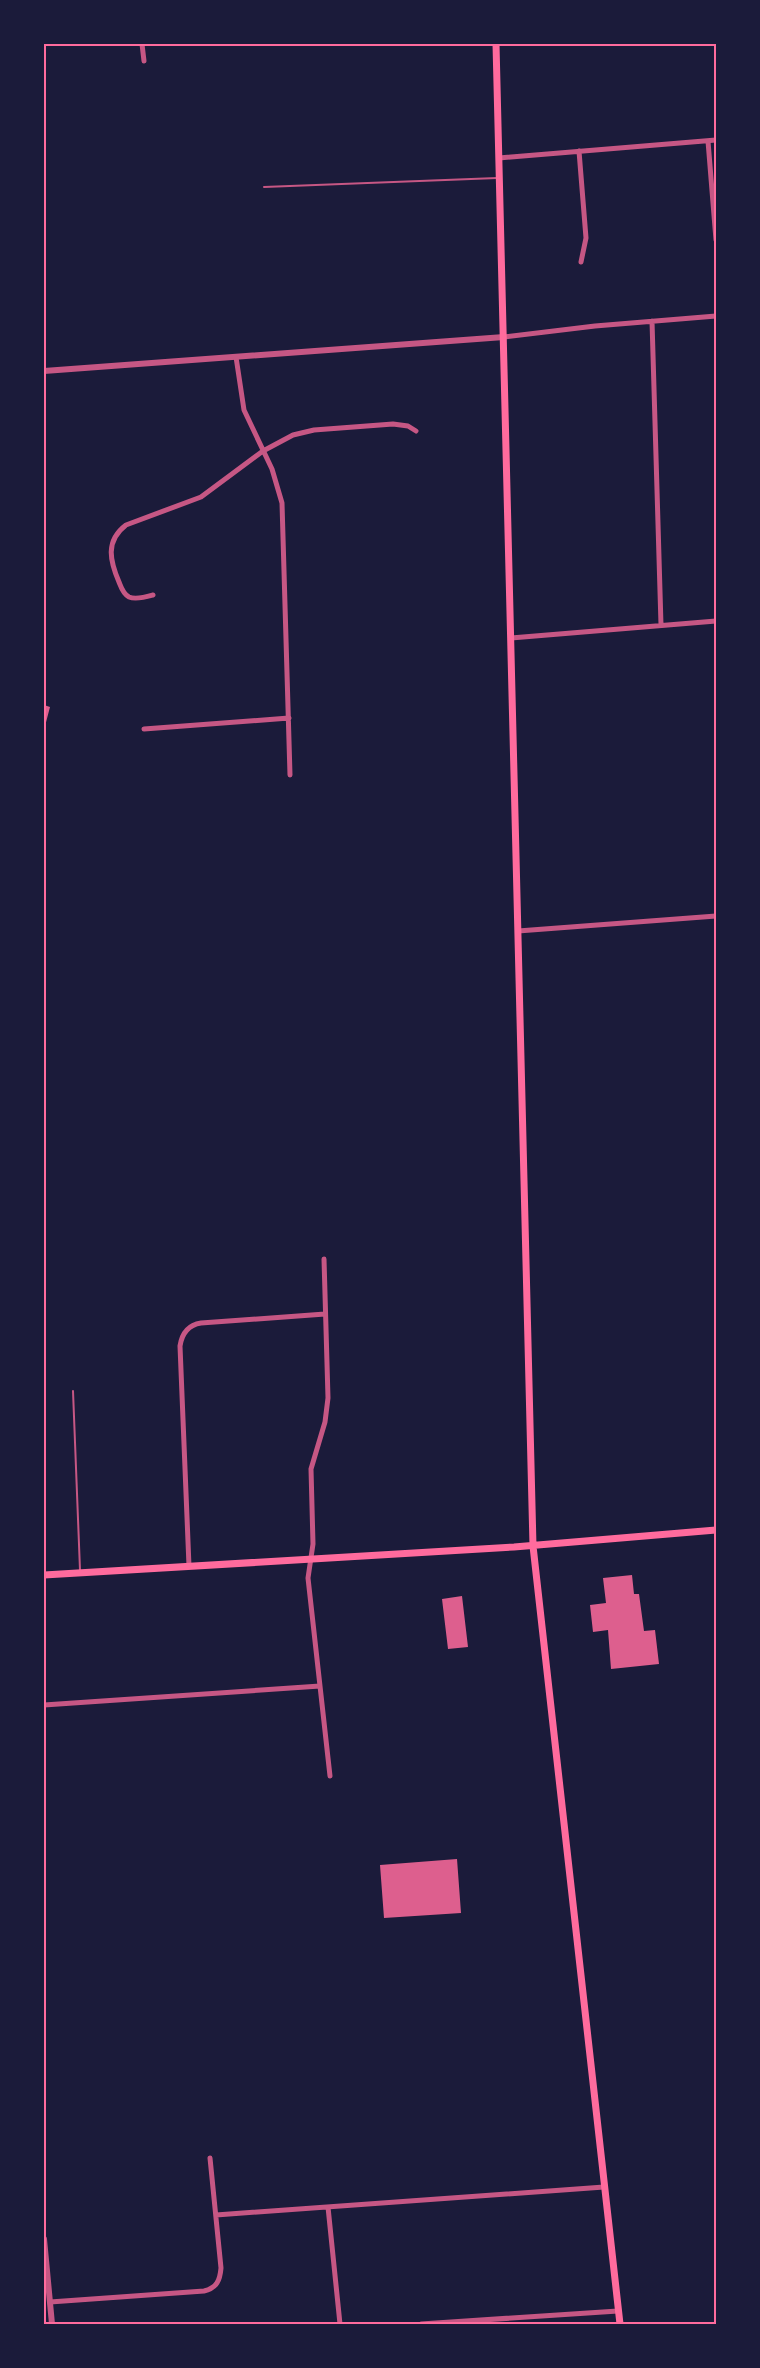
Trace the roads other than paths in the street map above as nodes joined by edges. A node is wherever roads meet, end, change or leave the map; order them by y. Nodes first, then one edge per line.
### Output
1 (142, 44) edge
2 (496, 44) edge
3 (144, 61) dead end
4 (717, 140) edge
5 (708, 141) junction
6 (579, 151) junction
7 (499, 158) junction
8 (500, 178) junction
9 (264, 187) dead end
10 (717, 240) edge
11 (581, 262) dead end
12 (717, 316) edge
13 (652, 321) junction
14 (504, 337) junction
15 (236, 357) junction
16 (44, 371) edge
17 (416, 431) dead end
18 (263, 451) junction
19 (153, 595) dead end
20 (717, 621) edge
21 (661, 625) junction
22 (511, 638) junction
23 (289, 718) junction
24 (144, 729) dead end
25 (290, 775) dead end
26 (717, 916) edge
27 (518, 931) junction
28 (324, 1259) dead end
29 (325, 1314) junction
30 (73, 1391) dead end
31 (717, 1530) edge
32 (532, 1546) junction
33 (311, 1558) junction
34 (189, 1566) junction
35 (80, 1573) junction
36 (44, 1575) edge
37 (320, 1686) junction
38 (44, 1704) edge
39 (330, 1776) dead end
40 (210, 2158) dead end
41 (604, 2187) junction
42 (328, 2207) junction
43 (216, 2215) junction
44 (44, 2239) edge
45 (50, 2302) junction
46 (618, 2311) junction
47 (52, 2325) edge
48 (340, 2325) edge
49 (421, 2325) edge
50 (620, 2325) edge

1 - 3 street
2 - 7 main road
4 - 5 street
5 - 6 street
5 - 10 street
6 - 7 street
6 - 11 street
7 - 8 main road
8 - 9 lane
8 - 14 main road
12 - 13 street
13 - 14 street
13 - 21 street
14 - 15 street
14 - 22 main road
15 - 16 street
15 - 18 street
17 - 18 street
18 - 19 street
18 - 23 street
20 - 21 street
21 - 22 street
22 - 27 main road
23 - 24 street
23 - 25 street
26 - 27 street
27 - 32 main road
28 - 29 street
29 - 33 street
29 - 34 street
30 - 35 lane
31 - 32 main road
32 - 33 main road
32 - 41 main road
33 - 34 main road
33 - 37 street
34 - 35 main road
35 - 36 main road
37 - 38 street
37 - 39 street
40 - 43 street
41 - 42 street
41 - 46 main road
42 - 43 street
42 - 48 street
43 - 45 street
44 - 45 street
45 - 47 street
46 - 49 street
46 - 50 main road

